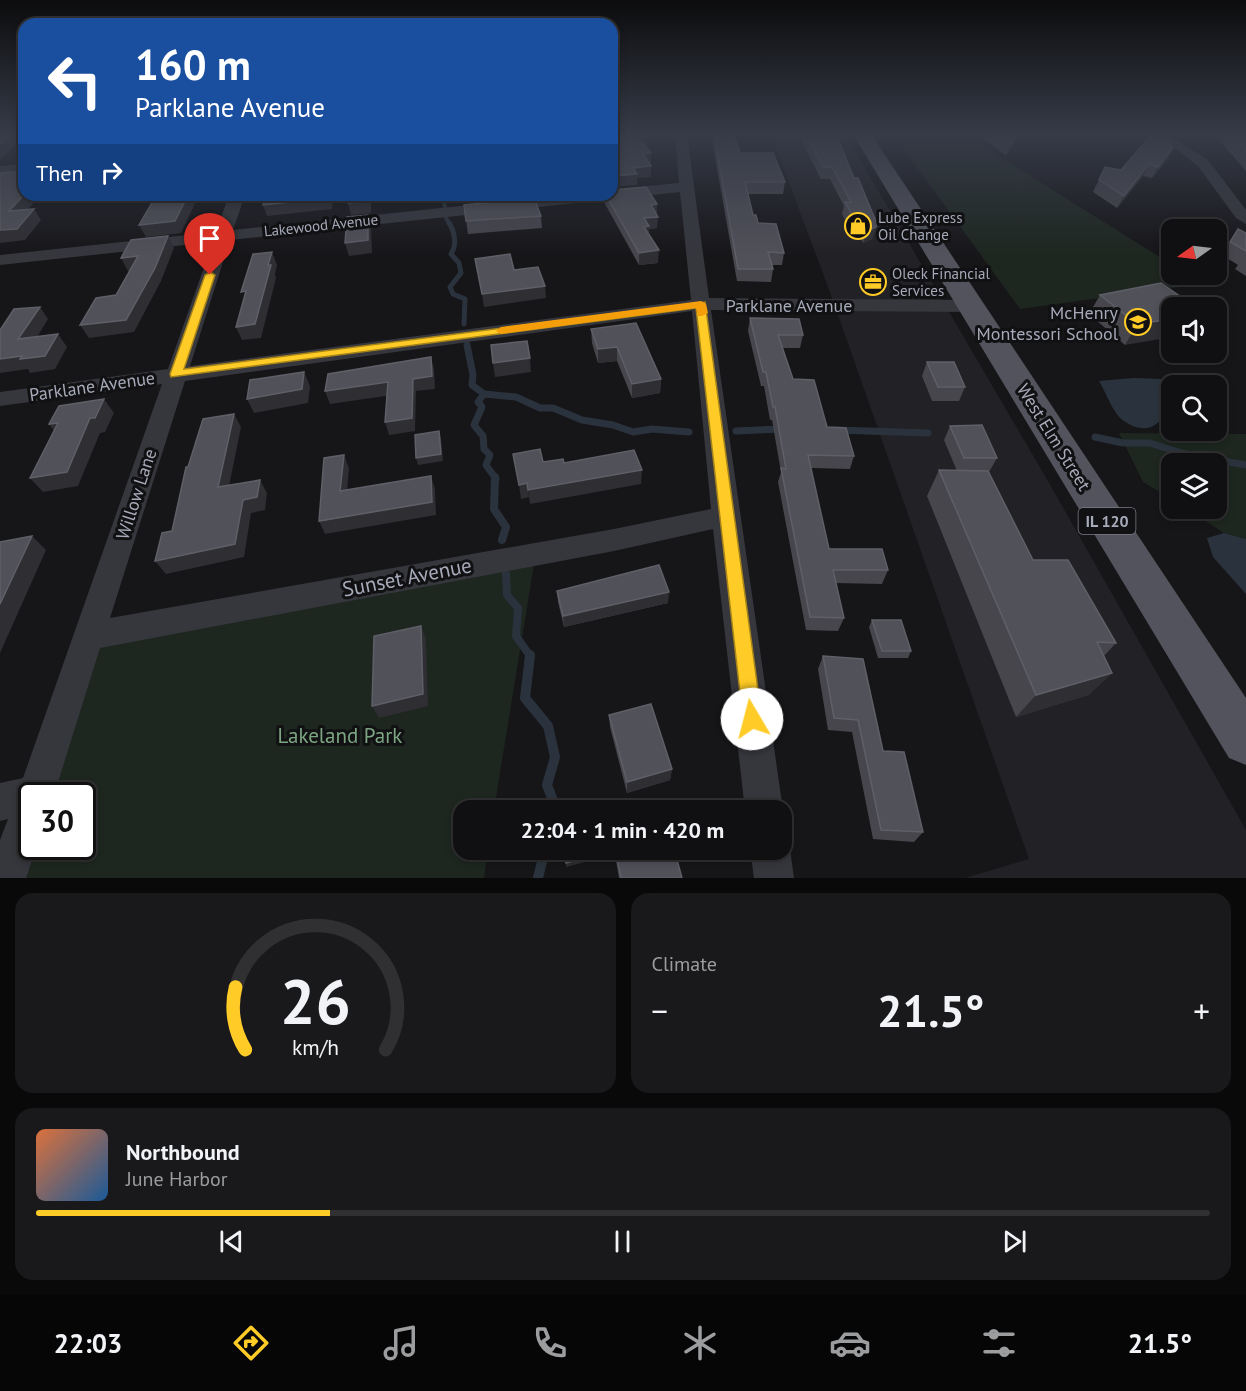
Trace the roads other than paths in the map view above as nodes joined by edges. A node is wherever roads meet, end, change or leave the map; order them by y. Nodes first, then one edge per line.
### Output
1 (685, 175) edge
2 (888, 175) edge
3 (1214, 175) edge
4 (686, 187) junction
5 (618, 194) edge
6 (235, 201) edge
7 (549, 201) edge
8 (1246, 219) edge
9 (223, 235) junction
10 (0, 260) edge
11 (701, 304) junction
12 (972, 306) junction
13 (176, 374) junction
14 (0, 399) edge
15 (725, 516) junction
16 (89, 636) junction
17 (1246, 741) edge
18 (39, 782) edge
19 (18, 799) edge
20 (763, 800) edge
21 (0, 802) edge
22 (18, 843) edge
23 (772, 860) edge
24 (6, 878) edge
25 (774, 878) edge

1 - 4 street
2 - 12 main road, West Elm Street / IL 120
3 - 8 street
4 - 5 street
4 - 11 street
6 - 9 street, Willow Lane
7 - 9 street, Lakewood Avenue
9 - 10 street, Lakewood Avenue
9 - 13 street, Willow Lane
11 - 12 street, Parklane Avenue
11 - 13 street, Parklane Avenue
11 - 15 street
12 - 17 main road, West Elm Street / IL 120
13 - 14 street, Parklane Avenue
13 - 16 street, Willow Lane
15 - 16 street, Sunset Avenue
15 - 20 street
16 - 18 street, Willow Lane
19 - 21 street
22 - 24 street, Willow Lane
23 - 25 street

